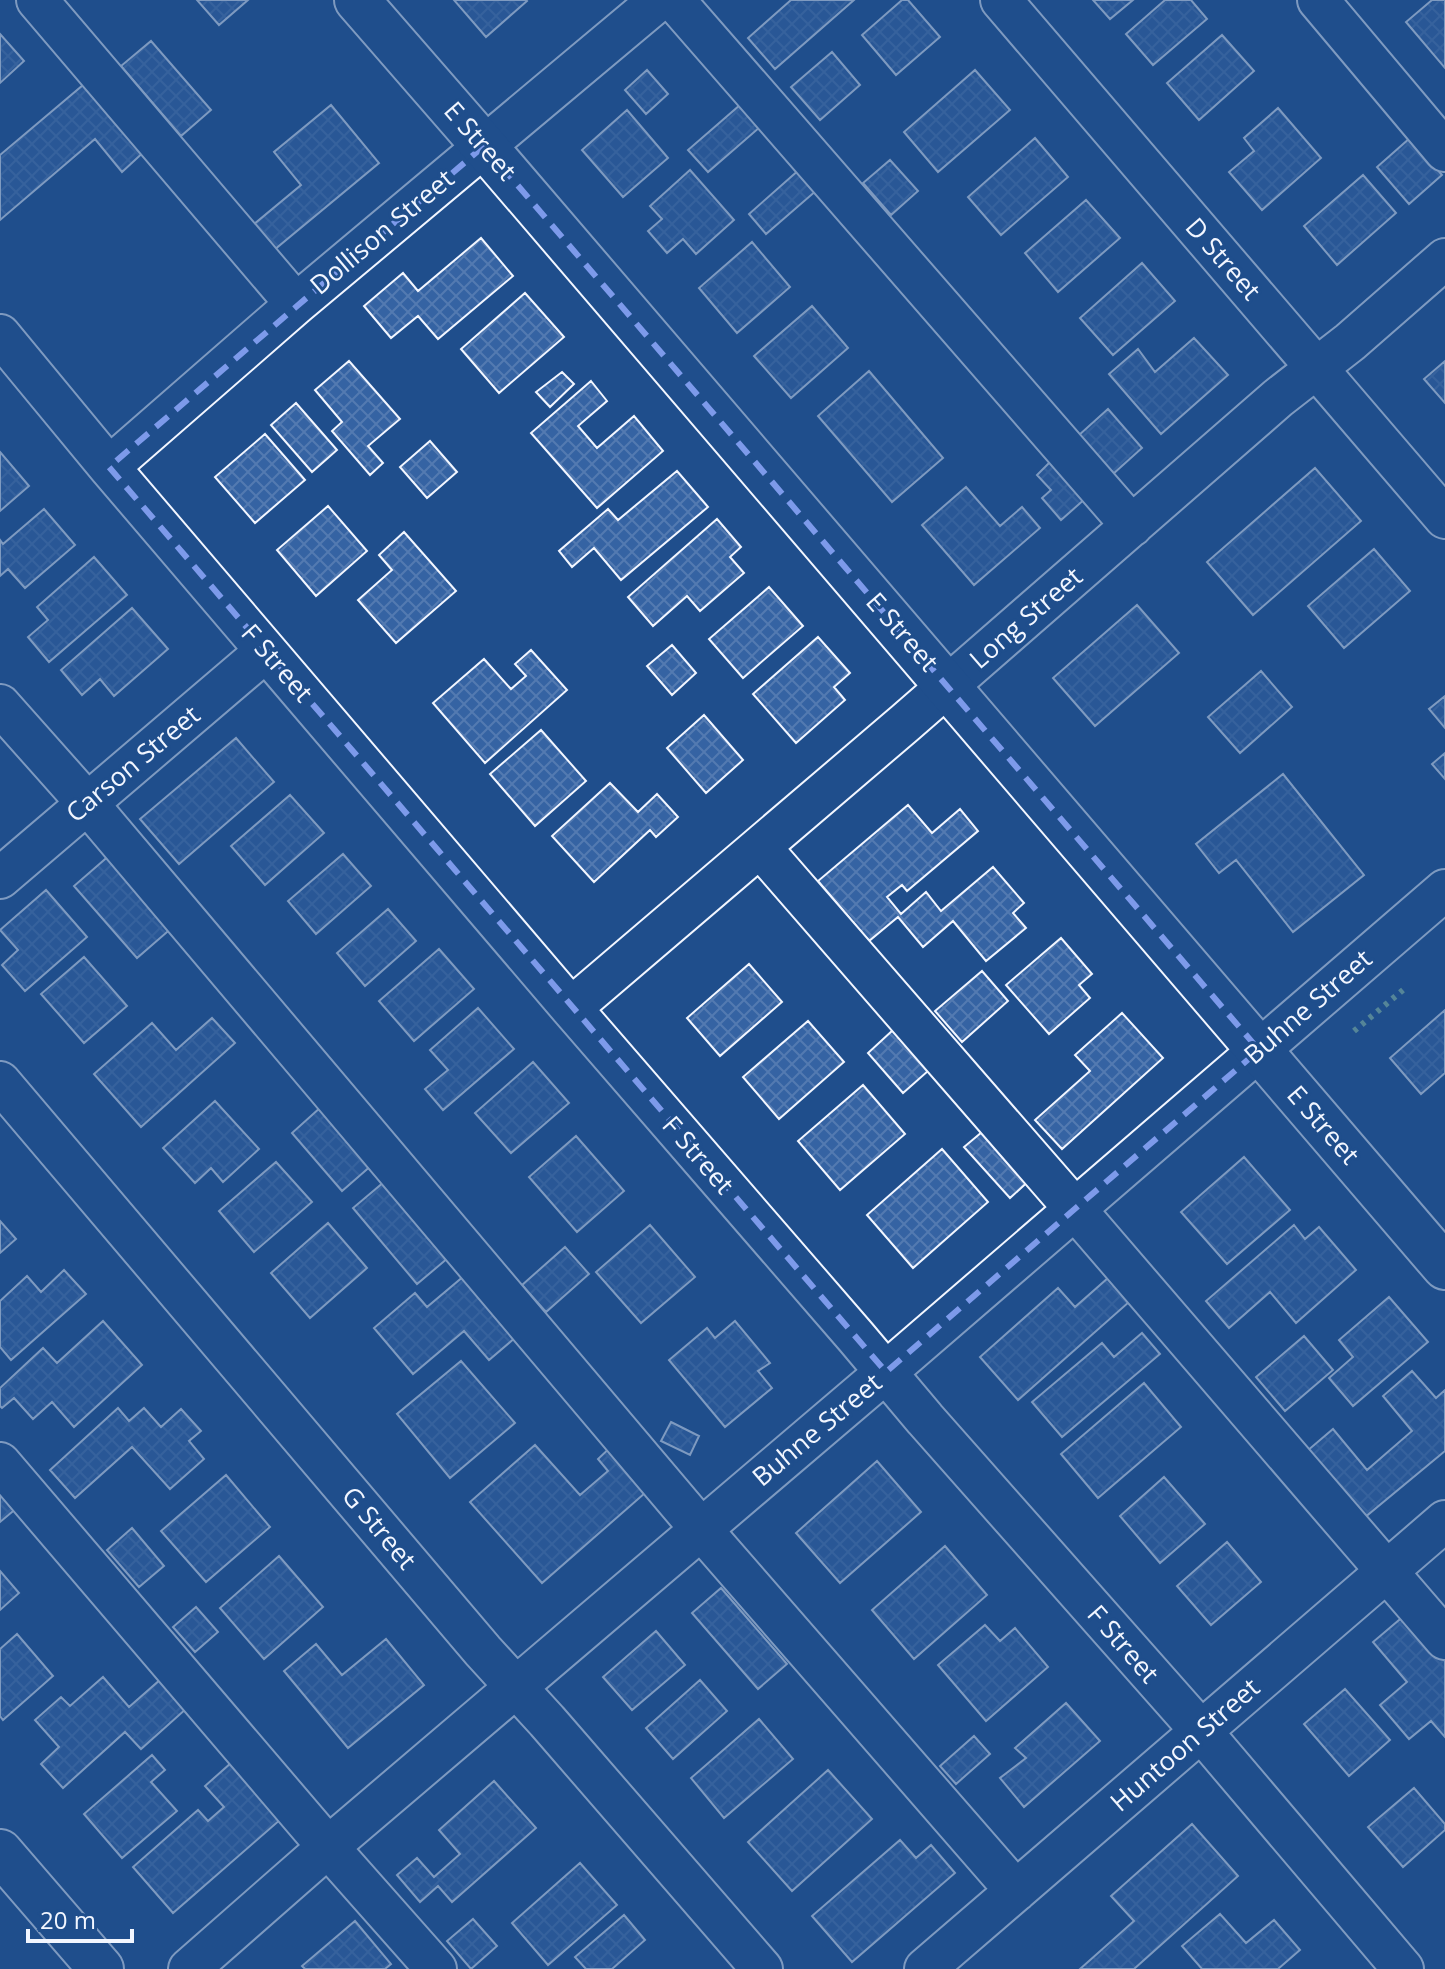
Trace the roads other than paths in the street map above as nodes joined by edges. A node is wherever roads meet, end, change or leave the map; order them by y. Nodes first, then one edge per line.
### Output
1 (37, 0) edge
2 (357, 0) edge
3 (659, 0) edge
4 (674, 0) edge
5 (1001, 0) edge
6 (1318, 0) edge
7 (484, 146) junction
8 (1445, 151) edge
9 (1445, 259) edge
10 (296, 304) junction
11 (0, 335) edge
12 (1316, 368) junction
13 (109, 467) junction
14 (1445, 518) edge
15 (1132, 526) junction
16 (266, 651) junction
17 (948, 686) junction
18 (0, 705) edge
19 (87, 803) junction
20 (760, 847) junction
21 (0, 878) edge
22 (1444, 893) edge
23 (571, 1008) junction
24 (1259, 1050) junction
25 (0, 1082) edge
26 (1074, 1208) junction
27 (1445, 1267) edge
28 (886, 1372) junction
29 (0, 1463) edge
30 (1445, 1521) edge
31 (700, 1528) junction
32 (1386, 1572) junction
33 (1445, 1639) edge
34 (515, 1686) junction
35 (1201, 1731) junction
36 (328, 1847) junction
37 (0, 1852) edge
38 (1016, 1891) junction
39 (101, 1969) edge
40 (189, 1969) edge
41 (436, 1969) edge
42 (762, 1969) edge
43 (925, 1969) edge
44 (1403, 1969) edge

1 - 10 street
2 - 7 main road, E Street
3 - 7 street, Dollison Street
4 - 15 street
5 - 12 street, D Street
6 - 8 street
7 - 10 street, Dollison Street
7 - 17 main road, E Street
9 - 12 street, Long Street
10 - 13 street, Dollison Street
11 - 13 street, F Street
12 - 14 street, D Street
12 - 15 street, Long Street
13 - 16 street, F Street
15 - 17 street, Long Street
16 - 19 street, Carson Street
16 - 23 street, F Street
17 - 20 street, Long Street
17 - 24 main road, E Street
18 - 19 street
19 - 21 street, Carson Street
19 - 31 street
20 - 23 street, Long Street
20 - 26 street
22 - 24 street, Buhne Street
23 - 28 street, F Street
24 - 26 street, Buhne Street
24 - 27 main road, E Street
25 - 34 street, G Street
26 - 28 street, Buhne Street
26 - 32 street
28 - 31 street, Buhne Street
28 - 35 street, F Street
29 - 36 street
30 - 32 street, Huntoon Street
31 - 34 street, Buhne Street
31 - 38 street
32 - 33 street
32 - 35 street, Huntoon Street
34 - 36 street, Buhne Street
34 - 42 street, G Street
35 - 38 street, Huntoon Street
35 - 44 street, F Street
36 - 40 street, Buhne Street
36 - 41 street
37 - 39 main road
38 - 43 street, Huntoon Street

